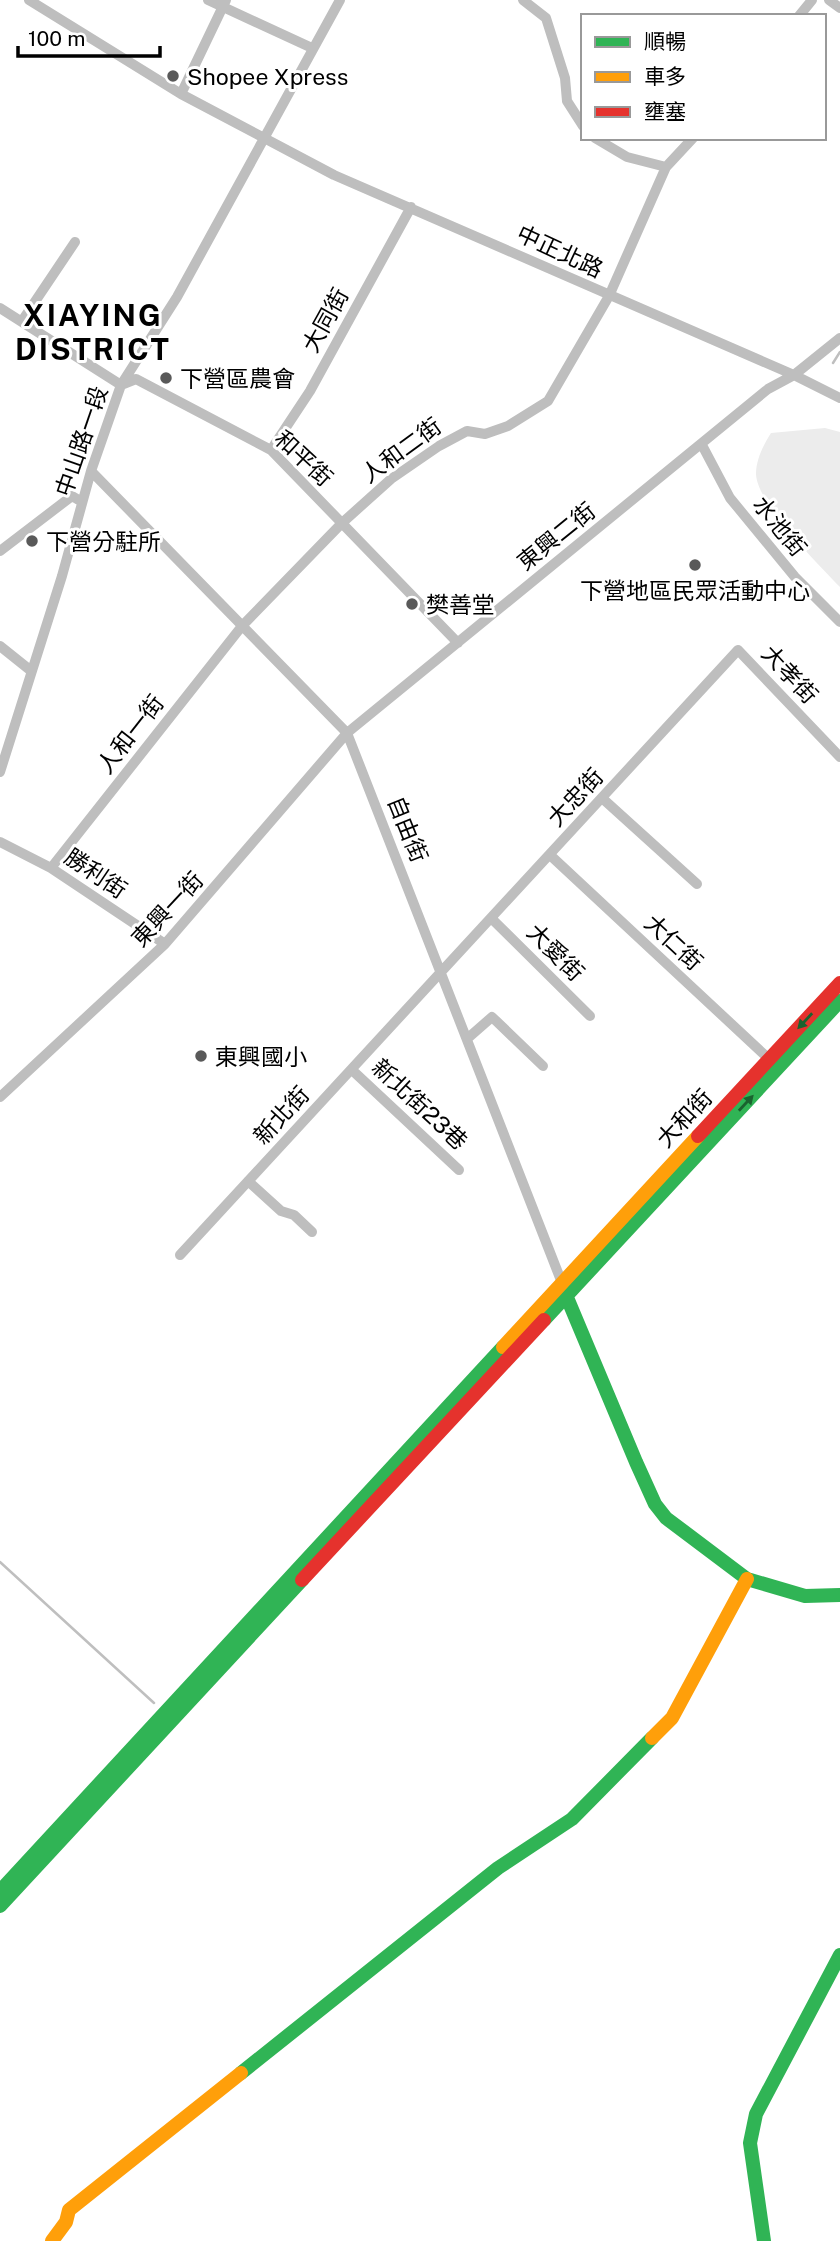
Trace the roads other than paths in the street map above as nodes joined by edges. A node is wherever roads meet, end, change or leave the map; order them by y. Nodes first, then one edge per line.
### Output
1 (29, 0) edge
2 (208, 0) edge
3 (340, 0) edge
4 (523, 0) edge
5 (812, 0) edge
6 (829, 0) edge
7 (224, 4) edge
8 (840, 8) edge
9 (801, 14) edge
10 (312, 48) junction
11 (181, 94) junction
12 (581, 122) edge
13 (264, 139) junction
14 (598, 140) edge
15 (691, 140) edge
16 (666, 167) junction
17 (411, 207) junction
18 (75, 242) dead end
19 (609, 296) junction
20 (0, 308) edge
21 (22, 321) junction
22 (840, 338) edge
23 (794, 375) junction
24 (121, 385) junction
25 (840, 398) edge
26 (702, 445) junction
27 (271, 450) junction
28 (91, 471) junction
29 (82, 502) junction
30 (342, 523) junction
31 (0, 551) edge
32 (840, 622) edge
33 (242, 626) junction
34 (458, 643) junction
35 (0, 646) edge
36 (738, 650) joint
37 (30, 670) junction
38 (347, 733) junction
39 (840, 757) edge
40 (0, 772) edge
41 (602, 798) junction
42 (0, 842) edge
43 (550, 855) junction
44 (51, 868) junction
45 (696, 884) dead end
46 (492, 919) junction
47 (165, 944) junction
48 (443, 973) junction
49 (840, 983) edge
50 (840, 1001) edge
51 (590, 1016) dead end
52 (468, 1038) junction
53 (769, 1059) junction
54 (543, 1066) dead end
55 (352, 1070) junction
56 (0, 1097) edge
57 (459, 1170) dead end
58 (248, 1181) junction
59 (312, 1232) dead end
60 (180, 1255) dead end
61 (564, 1290) junction
62 (747, 1579) junction
63 (840, 1595) edge
64 (0, 1891) edge
65 (0, 1906) edge
66 (840, 1955) edge
67 (52, 2241) edge
68 (764, 2241) edge

1 - 11 street, 中正北路
2 - 7 street
3 - 10 street, 中山路一段
4 - 12 street
5 - 9 street
6 - 8 street
7 - 10 street
7 - 11 street
10 - 13 street, 中山路一段
11 - 13 street, 中正北路
13 - 17 street, 中正北路
13 - 24 street, 中山路一段
14 - 16 street
15 - 16 street, 人和二街
16 - 19 street, 人和二街
17 - 19 street, 中正北路
17 - 27 street, 大同街
18 - 21 street
19 - 23 street, 中正北路
19 - 30 street, 人和二街
20 - 21 street
21 - 24 street
22 - 23 street, 東興二街
23 - 25 street, 中正北路
23 - 26 street, 東興二街
24 - 27 street, 和平街
24 - 28 street, 中山路一段
26 - 32 street, 水池街
26 - 34 street, 東興二街
27 - 30 street, 和平街
28 - 29 street, 中山路一段
28 - 33 street, 自由街
29 - 31 street
29 - 37 street, 中山路一段
30 - 33 street, 人和二街
30 - 34 street, 和平街
33 - 38 street, 自由街
33 - 44 street, 人和一街
34 - 38 street, 東興二街
35 - 37 street
36 - 39 street, 大孝街
36 - 41 street, 大忠街
37 - 40 street, 中山路一段
38 - 47 street, 東興一街
38 - 48 street, 自由街
41 - 43 street, 大忠街
41 - 45 street
42 - 44 street, 勝利街
43 - 46 street, 大忠街
43 - 53 street, 大仁街
44 - 47 street, 勝利街
46 - 48 street, 大忠街
46 - 51 street, 大愛街
47 - 56 street, 東興一街
48 - 52 street, 自由街
48 - 55 street, 新北街
49 -> 53 main road, 大和街
61 -> 50 main road, 大和街
52 - 54 street
52 - 61 street, 自由街
53 - 61 main road, 大和街
55 - 57 street, 新北街23巷
55 - 58 street, 新北街
58 - 59 street
58 - 60 street, 新北街
61 - 62 main road
61 - 64 main road
61 - 65 main road
62 - 63 main road
62 - 67 main road
66 - 68 main road

